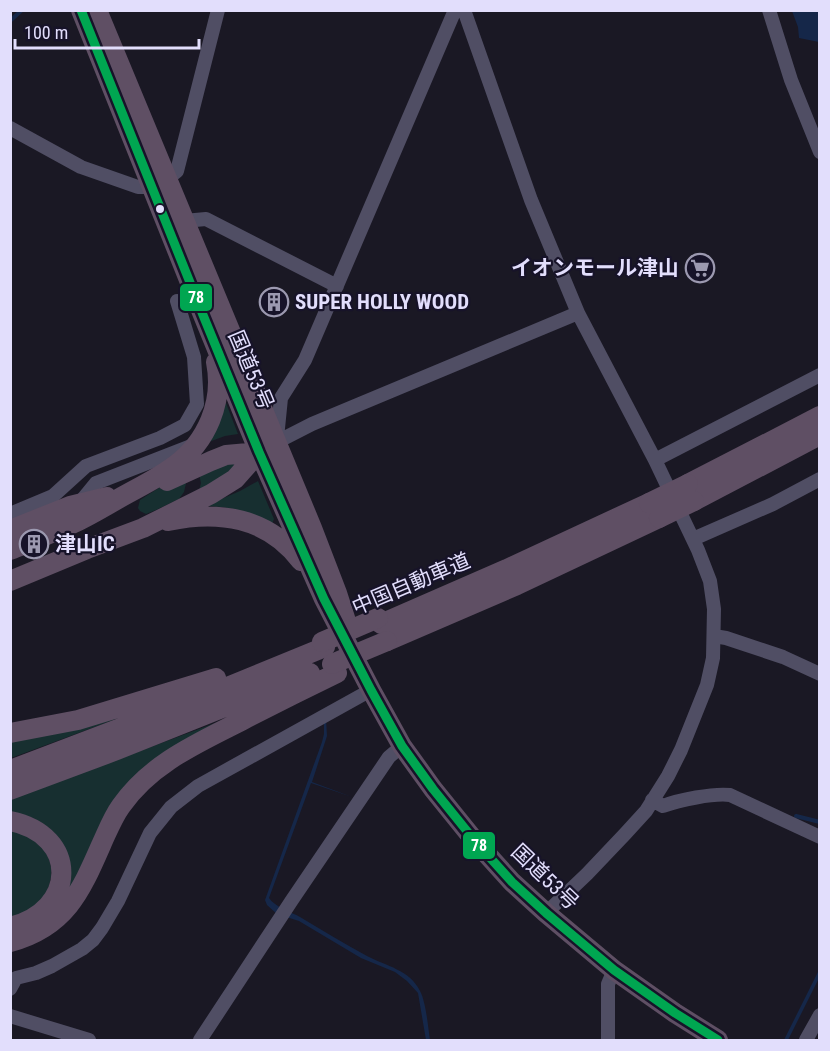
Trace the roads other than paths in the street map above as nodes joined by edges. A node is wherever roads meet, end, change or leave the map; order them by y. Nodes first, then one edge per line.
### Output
1 (81, 10) edge
2 (97, 10) edge
3 (218, 10) edge
4 (455, 10) edge
5 (464, 10) edge
6 (769, 10) edge
7 (10, 128) edge
8 (819, 152) edge
9 (158, 183) junction
10 (184, 221) junction
11 (337, 286) junction
12 (177, 301) dead end
13 (578, 313) junction
14 (203, 315) junction
15 (819, 375) edge
16 (819, 416) edge
17 (819, 435) edge
18 (197, 444) junction
19 (268, 447) junction
20 (654, 460) junction
21 (196, 468) junction
22 (819, 478) edge
23 (132, 491) junction
24 (691, 492) junction
25 (188, 505) junction
26 (10, 514) edge
27 (79, 521) junction
28 (143, 528) junction
29 (10, 530) edge
30 (693, 539) junction
31 (10, 540) edge
32 (10, 550) edge
33 (10, 560) edge
34 (10, 571) edge
35 (10, 580) edge
36 (324, 599) junction
37 (714, 636) junction
38 (329, 657) junction
39 (819, 674) edge
40 (367, 682) junction
41 (10, 733) edge
42 (402, 746) junction
43 (10, 770) edge
44 (10, 790) edge
45 (652, 800) junction
46 (10, 821) edge
47 (819, 837) edge
48 (546, 913) junction
49 (10, 927) edge
50 (10, 942) edge
51 (614, 970) junction
52 (10, 989) edge
53 (819, 1015) edge
54 (10, 1016) edge
55 (89, 1041) edge
56 (200, 1041) edge
57 (608, 1041) edge
58 (718, 1041) edge
59 (806, 1041) edge

1 - 9 highway, 国道53号
2 - 9 highway, 国道53号
3 - 9 street
4 - 11 street
5 - 13 street
6 - 8 street
7 - 9 street
9 - 10 highway, 国道53号
9 - 14 highway, 国道53号
10 - 11 street
10 - 19 highway, 国道53号
11 - 19 street
12 - 26 street
13 - 19 street
13 - 20 street
14 - 18 highway
14 - 19 highway, 国道53号
15 - 20 street
16 - 24 highway, 中国自動車道
17 - 24 highway, 中国自動車道
18 - 23 highway
18 - 27 street
19 - 21 highway
19 - 25 highway
19 - 36 highway, 国道53号
19 - 40 highway, 国道53号
20 - 30 street
21 - 23 highway
21 - 27 highway
22 - 30 street
23 - 27 highway
23 - 27 highway
23 - 32 highway
24 - 38 highway, 中国自動車道, bridge
25 - 27 highway
25 - 28 highway
27 - 28 highway
27 - 29 highway
27 - 31 highway
27 - 33 highway
27 - 34 highway
28 - 35 highway
28 - 36 highway
30 - 37 street
36 - 40 highway, 国道53号
37 - 39 street
37 - 45 street
38 - 41 highway
38 - 43 highway, 中国自動車道
38 - 44 highway, 中国自動車道
38 - 50 highway
40 - 42 highway, 国道53号
40 - 52 street
42 - 48 highway, 国道53号
42 - 56 street
45 - 47 street
45 - 48 street
46 - 49 highway
48 - 51 highway, 国道53号
51 - 57 street
51 - 58 highway, 国道53号
53 - 59 street
54 - 55 street

